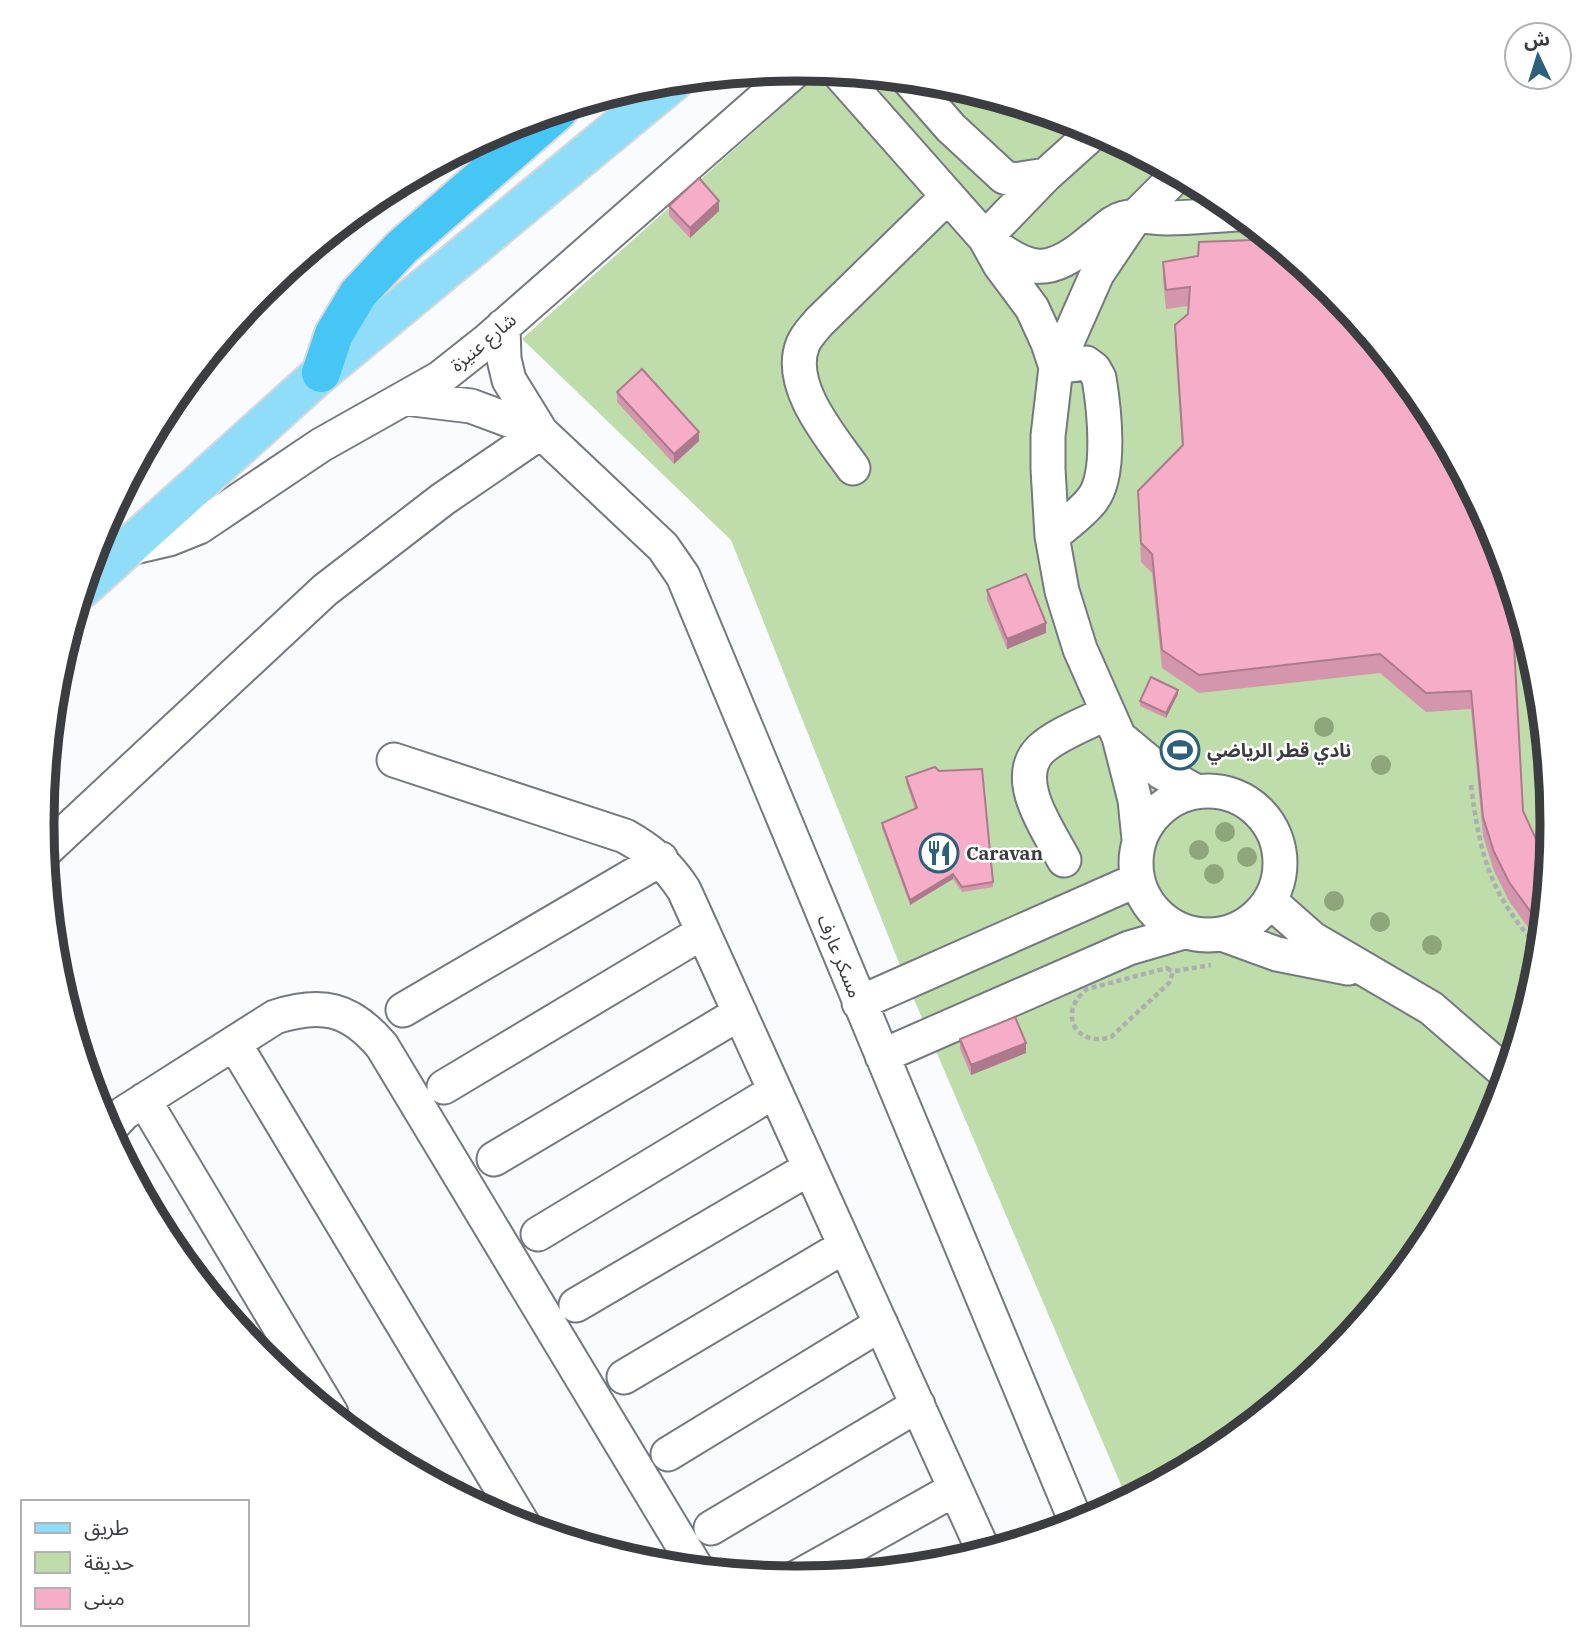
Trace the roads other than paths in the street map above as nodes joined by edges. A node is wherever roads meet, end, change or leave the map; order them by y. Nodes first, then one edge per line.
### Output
1 (783, 81) edge
2 (847, 82) edge
3 (919, 91) edge
4 (658, 94) edge
5 (540, 127) edge
6 (1086, 139) edge
7 (1046, 175) junction
8 (1170, 182) edge
9 (948, 196) junction
10 (1213, 208) edge
11 (1136, 216) junction
12 (985, 238) junction
13 (503, 326) junction
14 (1055, 367) junction
15 (321, 373) junction
16 (405, 398) junction
17 (541, 432) junction
18 (853, 468) dead end
19 (1052, 536) junction
20 (126, 549) junction
21 (98, 575) edge
22 (1113, 725) junction
23 (394, 760) dead end
24 (1197, 792) junction
25 (1139, 839) junction
26 (55, 842) edge
27 (661, 859) junction
28 (1064, 860) dead end
29 (1137, 880) junction
30 (1270, 901) junction
31 (703, 932) junction
32 (1184, 932) junction
33 (1223, 934) junction
34 (1364, 970) junction
35 (859, 1003) junction
36 (403, 1010) dead end
37 (740, 1013) junction
38 (234, 1043) junction
39 (882, 1056) junction
40 (1498, 1066) edge
41 (444, 1087) dead end
42 (775, 1091) junction
43 (144, 1100) junction
44 (116, 1120) edge
45 (494, 1159) dead end
46 (810, 1168) junction
47 (538, 1234) dead end
48 (845, 1246) junction
49 (576, 1305) dead end
50 (881, 1324) junction
51 (624, 1377) dead end
52 (318, 1391) edge
53 (918, 1405) junction
54 (668, 1454) dead end
55 (956, 1489) junction
56 (515, 1511) edge
57 (1072, 1514) edge
58 (711, 1528) dead end
59 (980, 1543) edge
60 (691, 1558) edge
61 (818, 1566) edge

1 - 13 street, شارع عنيزة
2 - 9 street
3 - 7 street
4 - 15 main road, شارع عنيزة
5 - 15 highway
6 - 7 street
7 - 12 street
8 - 11 street
9 - 12 street
9 - 18 street
10 - 11 street
11 - 12 street
11 - 14 street
12 - 14 street
13 - 16 street, شارع عنيزة
13 - 17 street, مسكر عارف
14 - 19 street
14 - 19 street
15 - 20 main road, شارع عنيزة
16 - 17 street, مسكر عارف
16 - 20 street, شارع عنيزة
17 - 26 street
17 - 35 street, مسكر عارف
19 - 22 street
20 - 21 main road, شارع عنيزة
22 - 24 street
22 - 25 street
22 - 28 street
23 - 27 street
24 - 25 street
24 - 30 street
25 - 29 street
27 - 31 street
27 - 36 street
29 - 32 street
29 - 35 street
30 - 33 street
30 - 34 street
31 - 37 street
31 - 41 street
32 - 33 street
32 - 39 street
33 - 34 street
34 - 40 street
35 - 39 street, مسكر عارف
37 - 42 street
37 - 45 street
38 - 43 street
38 - 56 street
38 - 60 street
39 - 57 street, مسكر عارف
42 - 46 street
42 - 47 street
43 - 44 street
43 - 52 street
46 - 48 street
46 - 49 street
48 - 50 street
48 - 51 street
50 - 53 street
50 - 54 street
53 - 55 street
53 - 58 street
55 - 59 street
55 - 61 street

